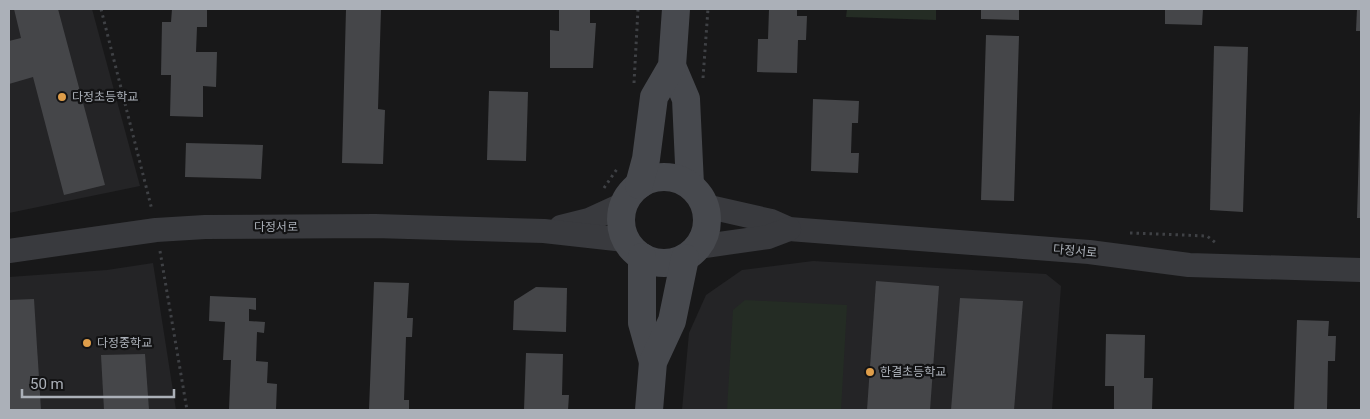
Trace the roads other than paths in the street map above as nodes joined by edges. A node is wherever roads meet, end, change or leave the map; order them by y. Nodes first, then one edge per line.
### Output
1 (676, 9) edge
2 (672, 66) junction
3 (631, 194) junction
4 (697, 196) junction
5 (544, 230) junction
6 (789, 230) junction
7 (634, 248) junction
8 (9, 251) edge
9 (692, 252) junction
10 (1361, 270) edge
11 (653, 362) junction
12 (649, 410) edge

1 - 2 street
2 - 3 street
2 - 4 street
3 - 4 street
3 - 5 street
3 - 7 street
4 - 6 street
4 - 9 street
5 - 7 street
5 - 8 street, 다정서로
6 - 9 street
6 - 10 street, 다정서로
7 - 9 street
7 - 11 street
9 - 11 street
11 - 12 street

